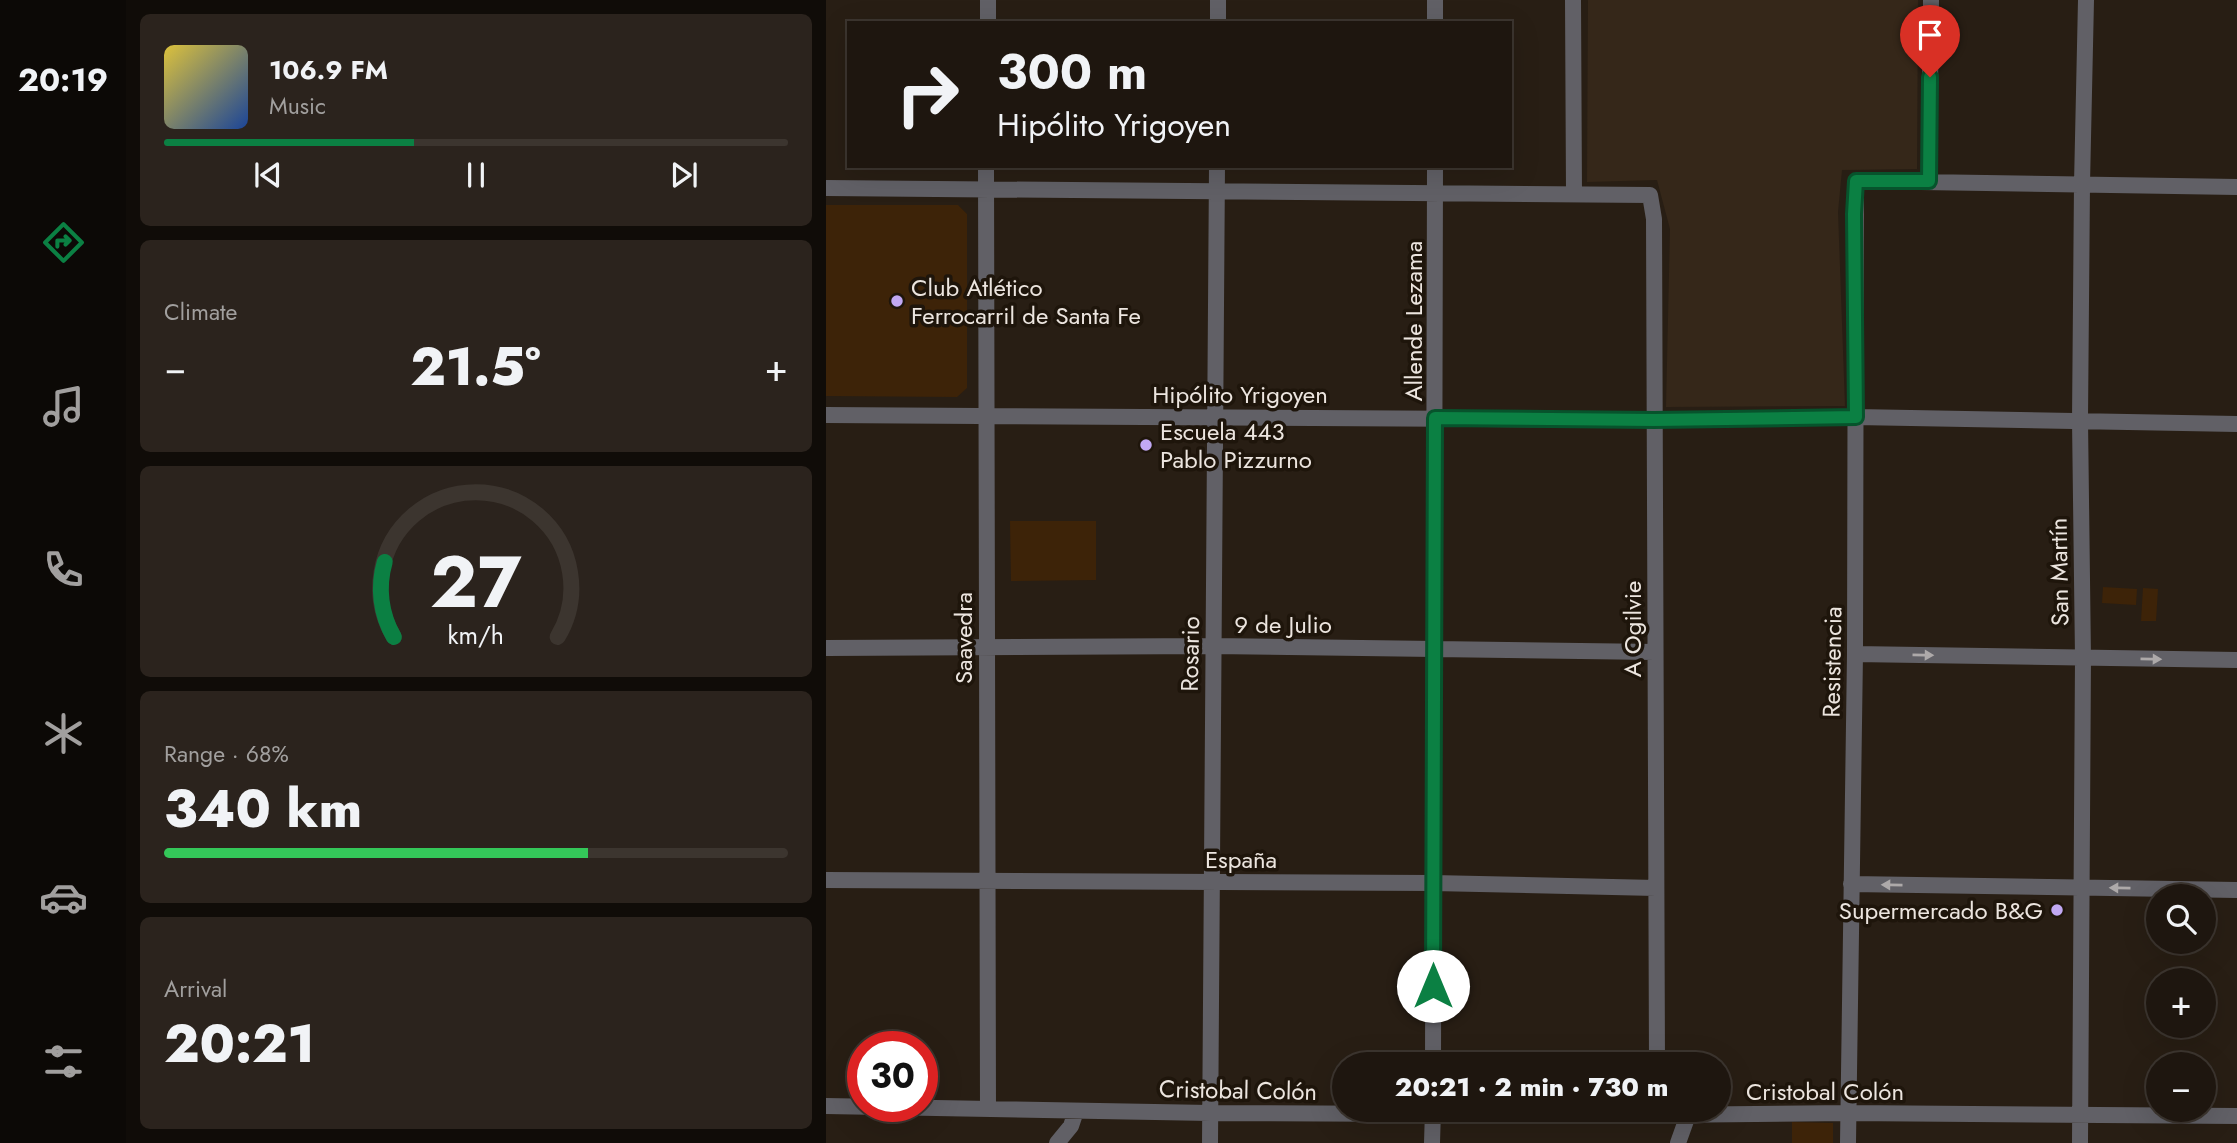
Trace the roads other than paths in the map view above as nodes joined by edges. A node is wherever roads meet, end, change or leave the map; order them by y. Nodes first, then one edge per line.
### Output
1 (988, 0) edge
2 (1218, 0) edge
3 (1435, 0) edge
4 (1573, 0) edge
5 (1931, 0) edge
6 (2086, 0) edge
7 (988, 21) edge
8 (1218, 21) edge
9 (1435, 21) edge
10 (986, 168) edge
11 (1217, 168) edge
12 (1436, 168) edge
13 (1929, 181) junction
14 (2082, 184) junction
15 (2237, 187) edge
16 (826, 188) edge
17 (986, 189) junction
18 (1217, 191) junction
19 (1436, 193) junction
20 (1574, 194) junction
21 (826, 415) edge
22 (985, 415) junction
23 (1216, 416) junction
24 (1856, 417) junction
25 (1435, 418) junction
26 (1654, 420) junction
27 (2080, 420) junction
28 (2237, 424) edge
29 (985, 646) junction
30 (1213, 646) junction
31 (826, 648) edge
32 (1436, 648) junction
33 (1655, 652) junction
34 (1855, 654) junction
35 (2083, 658) junction
36 (2237, 660) edge
37 (826, 880) edge
38 (989, 881) junction
39 (1211, 882) junction
40 (1433, 883) junction
41 (1852, 884) junction
42 (1656, 888) junction
43 (2081, 888) junction
44 (2237, 890) edge
45 (1433, 1052) edge
46 (1657, 1052) edge
47 (826, 1106) edge
48 (988, 1109) junction
49 (1076, 1111) junction
50 (1332, 1113) edge
51 (1848, 1113) junction
52 (1210, 1114) junction
53 (1731, 1114) edge
54 (2080, 1115) junction
55 (2237, 1116) edge
56 (1433, 1122) edge
57 (1686, 1122) edge
58 (1057, 1143) edge
59 (1210, 1143) edge
60 (1432, 1143) edge
61 (1678, 1143) edge
62 (1848, 1143) edge
63 (2080, 1143) edge

1 - 7 street
2 - 8 street
3 - 9 street
4 - 20 street
5 - 13 street
6 - 14 street, San Martín
10 - 17 street, Saavedra
11 - 18 street, Rosario
12 - 19 street, Allende Lezama
13 - 14 street
13 - 24 street, Resistencia
14 - 15 street
14 - 27 street, San Martín
16 - 17 street
17 - 18 street
17 - 22 street, Saavedra
18 - 19 street
18 - 23 street, Rosario
19 - 20 street
19 - 25 street, Allende Lezama
20 - 26 street, A Ogilvie
21 - 22 street, Hipólito Yrigoyen
22 - 23 street, Hipólito Yrigoyen
22 - 29 street, Saavedra
23 - 25 street, Hipólito Yrigoyen
23 - 30 street, Rosario
24 - 26 street, Hipólito Yrigoyen
24 - 27 street, Hipólito Yrigoyen
24 - 34 street, Resistencia
25 - 26 street, Hipólito Yrigoyen
25 - 32 street, Allende Lezama
26 - 33 street, A Ogilvie
27 - 28 street, Hipólito Yrigoyen
27 - 35 street, San Martín
29 - 30 street, 9 de Julio
29 - 31 street, 9 de Julio
29 - 38 street, Saavedra
30 - 32 street, 9 de Julio
30 - 39 street, Rosario
32 - 33 street, 9 de Julio
32 - 40 street, Allende Lezama
33 - 42 street, A Ogilvie
34 -> 35 street
34 - 41 street, Resistencia
35 -> 36 street
35 - 43 street, San Martín
37 - 38 street, España
38 - 39 street, España
38 - 48 street, Saavedra
39 - 40 street, España
39 - 52 street, Rosario
40 - 42 street, España
40 - 45 street, Allende Lezama
43 -> 41 street
41 - 51 street, Resistencia
42 - 46 street, A Ogilvie
44 -> 43 street
43 - 54 street, San Martín
47 - 48 street, Cristobal Colón
48 - 49 street, Cristobal Colón
49 - 52 street, Cristobal Colón
49 - 58 street
50 - 52 street, Cristobal Colón
51 - 53 street, Cristobal Colón
51 - 54 street, Cristobal Colón
51 - 62 street, Resistencia
52 - 59 street, Rosario
54 - 55 street, Cristobal Colón
54 - 63 street, San Martín
56 - 60 street
57 - 61 street

